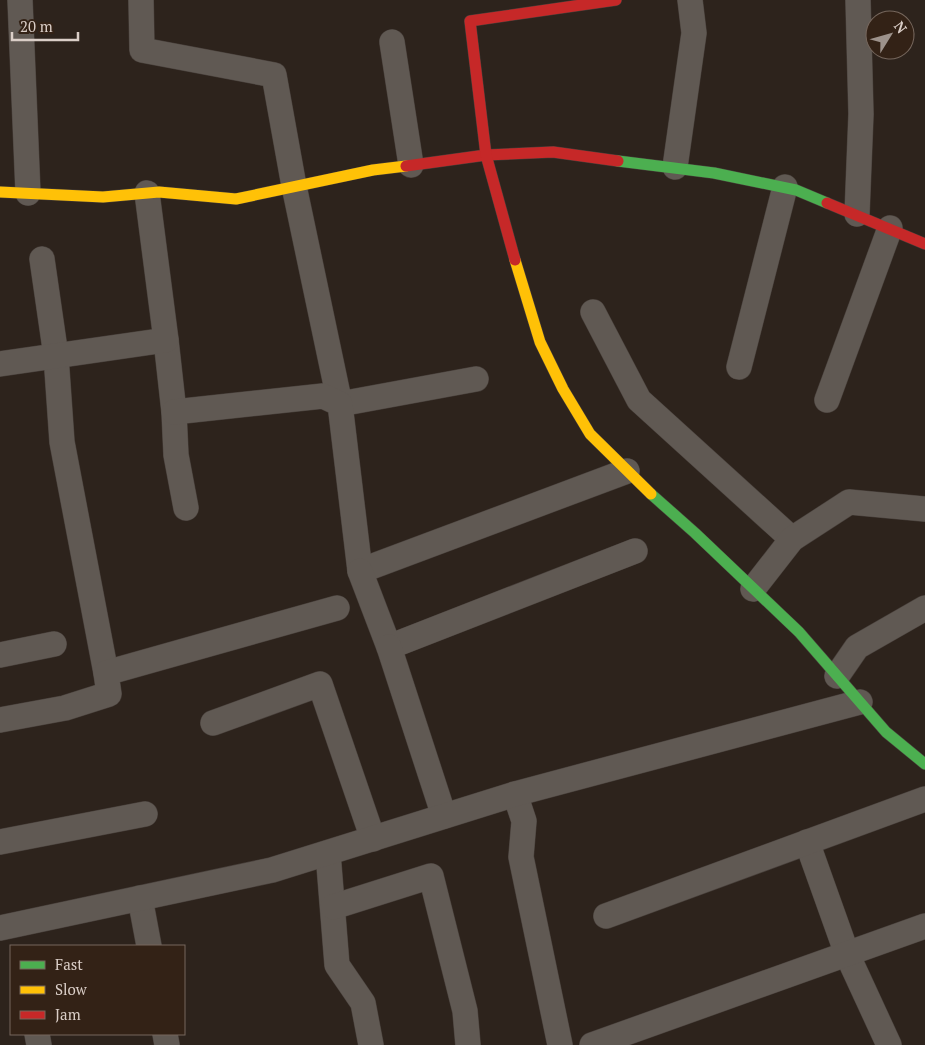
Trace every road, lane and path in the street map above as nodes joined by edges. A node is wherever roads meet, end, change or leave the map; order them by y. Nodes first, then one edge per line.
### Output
1 (20, 0) edge
2 (141, 0) edge
3 (616, 0) edge
4 (690, 0) edge
5 (858, 0) edge
6 (392, 42) dead end
7 (486, 155) junction
8 (411, 165) junction
9 (675, 167) junction
10 (294, 186) junction
11 (785, 187) junction
12 (0, 192) edge
13 (28, 193) junction
14 (147, 193) junction
15 (856, 214) junction
16 (890, 228) junction
17 (925, 244) edge
18 (42, 259) dead end
19 (593, 312) dead end
20 (166, 340) junction
21 (56, 356) junction
22 (0, 364) edge
23 (739, 367) dead end
24 (476, 379) dead end
25 (827, 400) dead end
26 (340, 404) junction
27 (174, 412) junction
28 (627, 471) junction
29 (186, 508) dead end
30 (925, 509) edge
31 (792, 539) junction
32 (636, 551) dead end
33 (360, 571) junction
34 (753, 589) junction
35 (337, 608) dead end
36 (925, 608) edge
37 (54, 644) dead end
38 (389, 647) junction
39 (0, 655) edge
40 (106, 673) junction
41 (837, 676) junction
42 (860, 702) junction
43 (0, 720) edge
44 (214, 723) dead end
45 (925, 764) edge
46 (515, 794) junction
47 (925, 799) edge
48 (145, 814) dead end
49 (444, 816) junction
50 (373, 839) junction
51 (0, 842) edge
52 (807, 842) junction
53 (328, 853) junction
54 (140, 898) junction
55 (333, 907) junction
56 (606, 916) dead end
57 (925, 926) edge
58 (9, 933) edge
59 (149, 945) edge
60 (848, 954) junction
61 (371, 1045) edge
62 (468, 1045) edge
63 (560, 1045) edge
64 (592, 1045) edge
65 (890, 1045) edge

1 - 13 street
2 - 10 street
3 - 7 street
4 - 9 street
5 - 15 street
6 - 8 street
7 - 8 street
7 - 9 street
7 - 28 street
8 - 10 street
9 - 11 street
10 - 14 street
10 - 26 street
11 - 15 street
11 - 23 street
12 - 13 street
13 - 14 street
14 - 20 street
15 - 16 street
16 - 17 street
16 - 25 street
18 - 21 street
19 - 31 street
20 - 21 street
20 - 27 street
21 - 22 street
21 - 40 street
24 - 26 street
26 - 27 street
26 - 33 street
27 - 29 street
28 - 33 street
28 - 34 street
30 - 31 street
31 - 34 street
32 - 38 street
33 - 38 street
34 - 41 street
35 - 40 street
36 - 41 street
37 - 39 street
38 - 49 street
40 - 43 street
41 - 42 street
42 - 45 street
42 - 46 street
44 - 50 street
46 - 49 street
46 - 63 street
47 - 52 street
48 - 51 street
49 - 50 street
50 - 53 street
52 - 56 street
52 - 60 street
53 - 54 street
53 - 55 street
54 - 58 street
54 - 59 street
55 - 61 street
55 - 62 street
57 - 60 street
60 - 64 street
60 - 65 street

